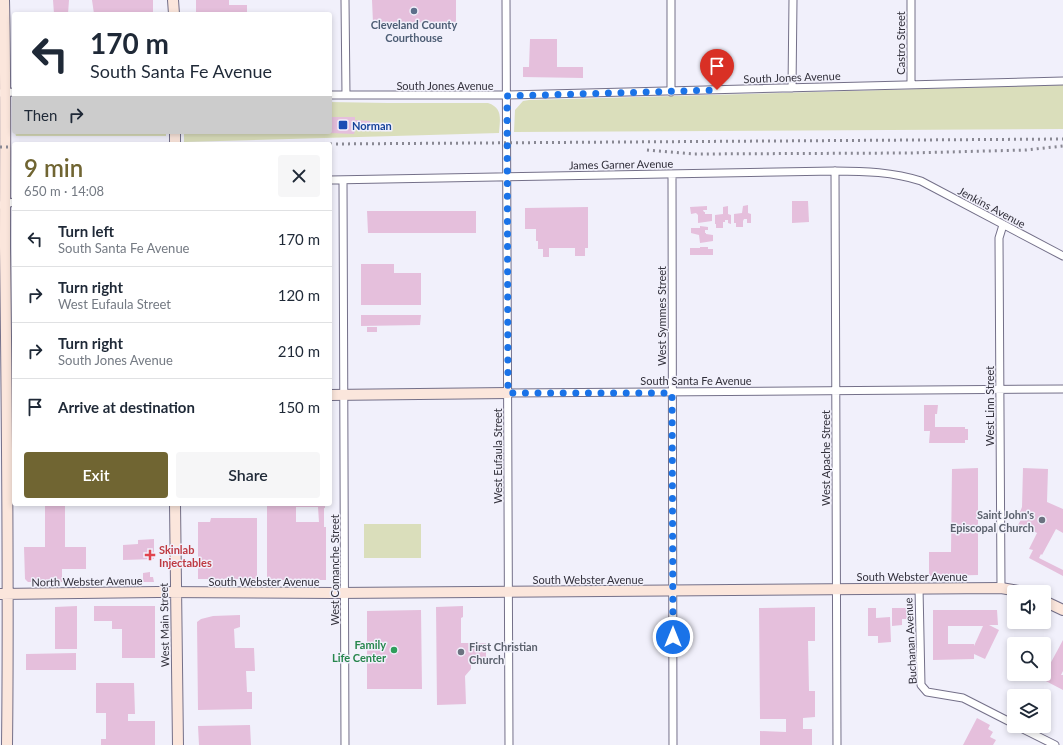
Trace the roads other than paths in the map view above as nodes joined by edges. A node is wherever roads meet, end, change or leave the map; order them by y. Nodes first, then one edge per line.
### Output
1 (4, 0) edge
2 (174, 0) edge
3 (345, 0) edge
4 (506, 0) edge
5 (671, 0) edge
6 (793, 0) edge
7 (911, 0) edge
8 (174, 12) edge
9 (1063, 81) edge
10 (912, 86) junction
11 (792, 88) junction
12 (671, 92) junction
13 (7, 93) edge
14 (332, 95) edge
15 (346, 95) junction
16 (507, 96) junction
17 (10, 159) edge
18 (835, 171) junction
19 (672, 174) junction
20 (507, 177) junction
21 (911, 178) joint
22 (332, 180) edge
23 (343, 180) junction
24 (6, 204) edge
25 (1003, 225) junction
26 (1063, 256) edge
27 (1000, 389) junction
28 (1063, 389) edge
29 (836, 391) junction
30 (508, 393) junction
31 (672, 393) junction
32 (344, 394) junction
33 (332, 395) edge
34 (10, 398) edge
35 (175, 506) edge
36 (919, 588) junction
37 (1001, 588) junction
38 (836, 589) junction
39 (1007, 589) edge
40 (673, 591) junction
41 (509, 592) junction
42 (175, 593) junction
43 (345, 593) junction
44 (4, 594) edge
45 (1051, 604) edge
46 (1063, 610) edge
47 (1007, 720) edge
48 (1031, 733) edge
49 (7, 745) edge
50 (178, 745) edge
51 (345, 745) edge
52 (509, 745) edge
53 (673, 745) edge
54 (837, 745) edge
55 (1055, 745) edge

1 - 13 street
2 - 8 street
3 - 15 street
4 - 16 street, West Eufaula Street
5 - 12 street
6 - 11 street
7 - 10 street, Castro Street
9 - 10 street, South Jones Avenue
10 - 11 street, South Jones Avenue
11 - 12 street, South Jones Avenue
12 - 16 street, South Jones Avenue
13 - 17 street
14 - 15 street, South Jones Avenue
15 - 16 street, South Jones Avenue
16 - 20 street, West Eufaula Street
17 - 24 street
18 - 19 street, James Garner Avenue
18 - 21 street, James Garner Avenue
18 - 29 street, West Apache Street
19 - 20 street, James Garner Avenue
19 - 31 street, West Symmes Street
20 - 23 street, James Garner Avenue
20 - 30 street, West Eufaula Street
21 - 25 street, Jenkins Avenue
22 - 23 street, James Garner Avenue
23 - 32 street, West Comanche Street
24 - 34 street
25 - 26 street, Jenkins Avenue
25 - 27 street, West Linn Street
27 - 28 street, South Santa Fe Avenue
27 - 29 street, South Santa Fe Avenue
27 - 37 street, West Linn Street
29 - 31 street, South Santa Fe Avenue
29 - 38 street, West Apache Street
30 - 31 street, South Santa Fe Avenue
30 - 32 street, South Santa Fe Avenue
30 - 41 street, West Eufaula Street
31 - 40 street, West Symmes Street
32 - 33 street, South Santa Fe Avenue
32 - 43 street, West Comanche Street
34 - 44 street
35 - 42 street, West Main Street
36 - 37 street, South Webster Avenue
36 - 38 street, South Webster Avenue
36 - 47 street, Buchanan Avenue
37 - 39 street, South Webster Avenue
38 - 40 street, South Webster Avenue
38 - 54 street, West Apache Street
40 - 41 street, South Webster Avenue
40 - 53 street, West Symmes Street
41 - 43 street, South Webster Avenue
41 - 52 street, West Eufaula Street
42 - 43 street, South Webster Avenue
42 - 44 street, North Webster Avenue
42 - 50 street, West Main Street
43 - 51 street, West Comanche Street
44 - 49 street
45 - 46 street
48 - 55 street

